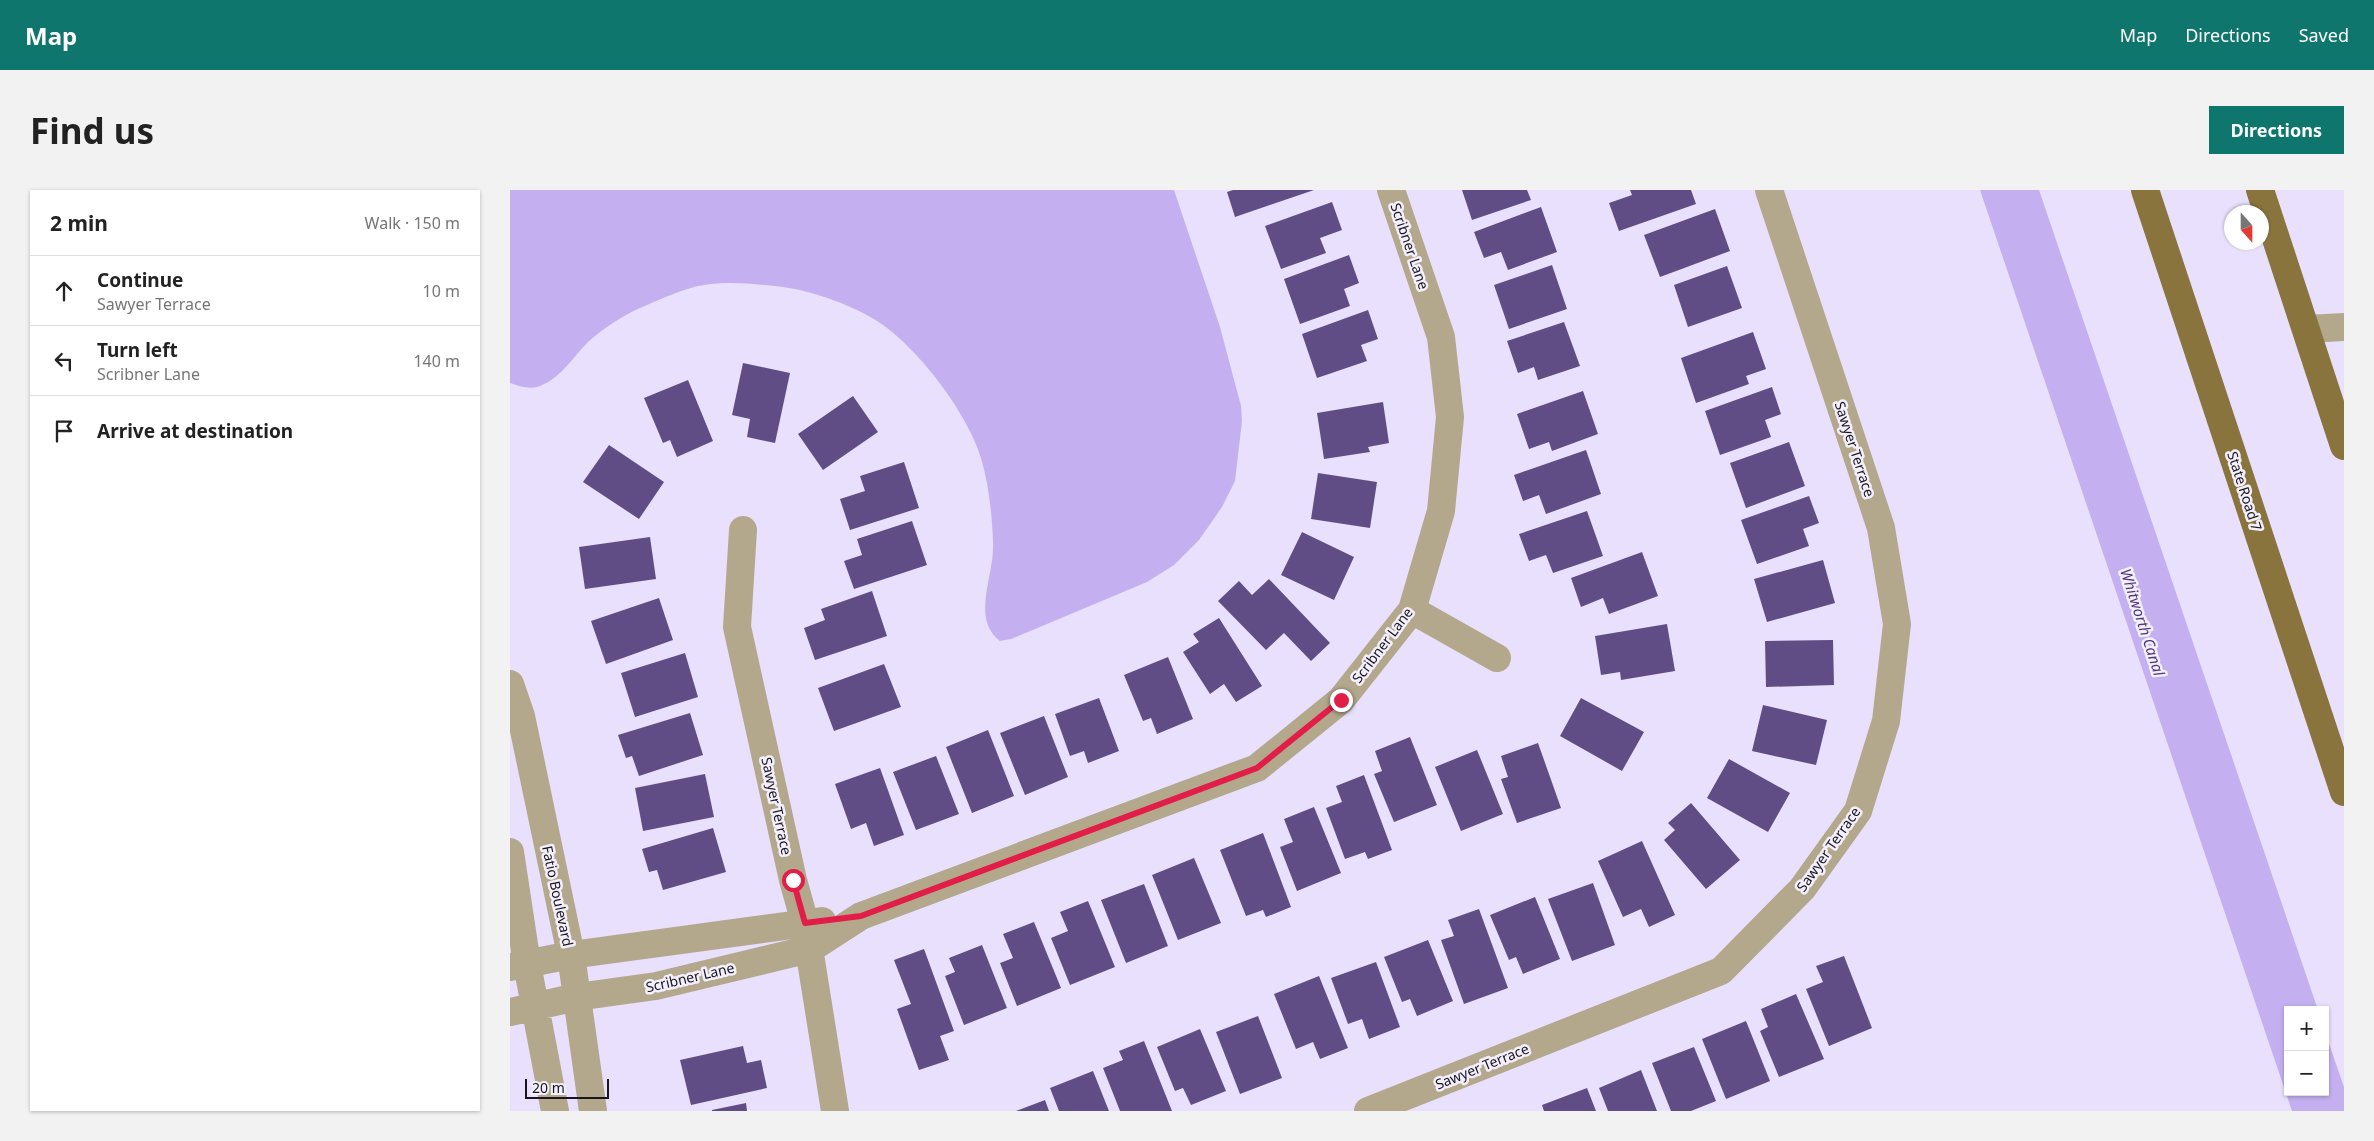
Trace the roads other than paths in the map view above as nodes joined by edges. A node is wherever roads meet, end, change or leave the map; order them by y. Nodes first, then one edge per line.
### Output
1 (1391, 190) edge
2 (1769, 190) edge
3 (2146, 190) edge
4 (2260, 190) edge
5 (2344, 327) edge
6 (2307, 329) junction
7 (2344, 446) edge
8 (743, 530) dead end
9 (1412, 610) junction
10 (1498, 658) dead end
11 (510, 684) edge
12 (2344, 792) edge
13 (510, 852) edge
14 (807, 936) junction
15 (570, 955) junction
16 (518, 965) edge
17 (577, 997) junction
18 (523, 1009) edge
19 (555, 1111) edge
20 (593, 1111) edge
21 (835, 1111) edge
22 (1368, 1111) edge

1 - 9 street, Scribner Lane
2 - 22 street, Sawyer Terrace
3 - 12 main road, State Road 7
4 - 6 main road
5 - 6 street
6 - 7 main road
8 - 14 street, Sawyer Terrace
9 - 10 street
9 - 14 street, Scribner Lane
11 - 15 street, Fatio Boulevard
13 - 16 street
14 - 15 street, Scribner Lane
14 - 17 street, Scribner Lane
14 - 21 street, Sawyer Terrace
15 - 16 street, Scribner Lane
15 - 17 street, Fatio Boulevard
16 - 18 street
17 - 18 street, Scribner Lane
17 - 20 street, Fatio Boulevard
18 - 19 street

